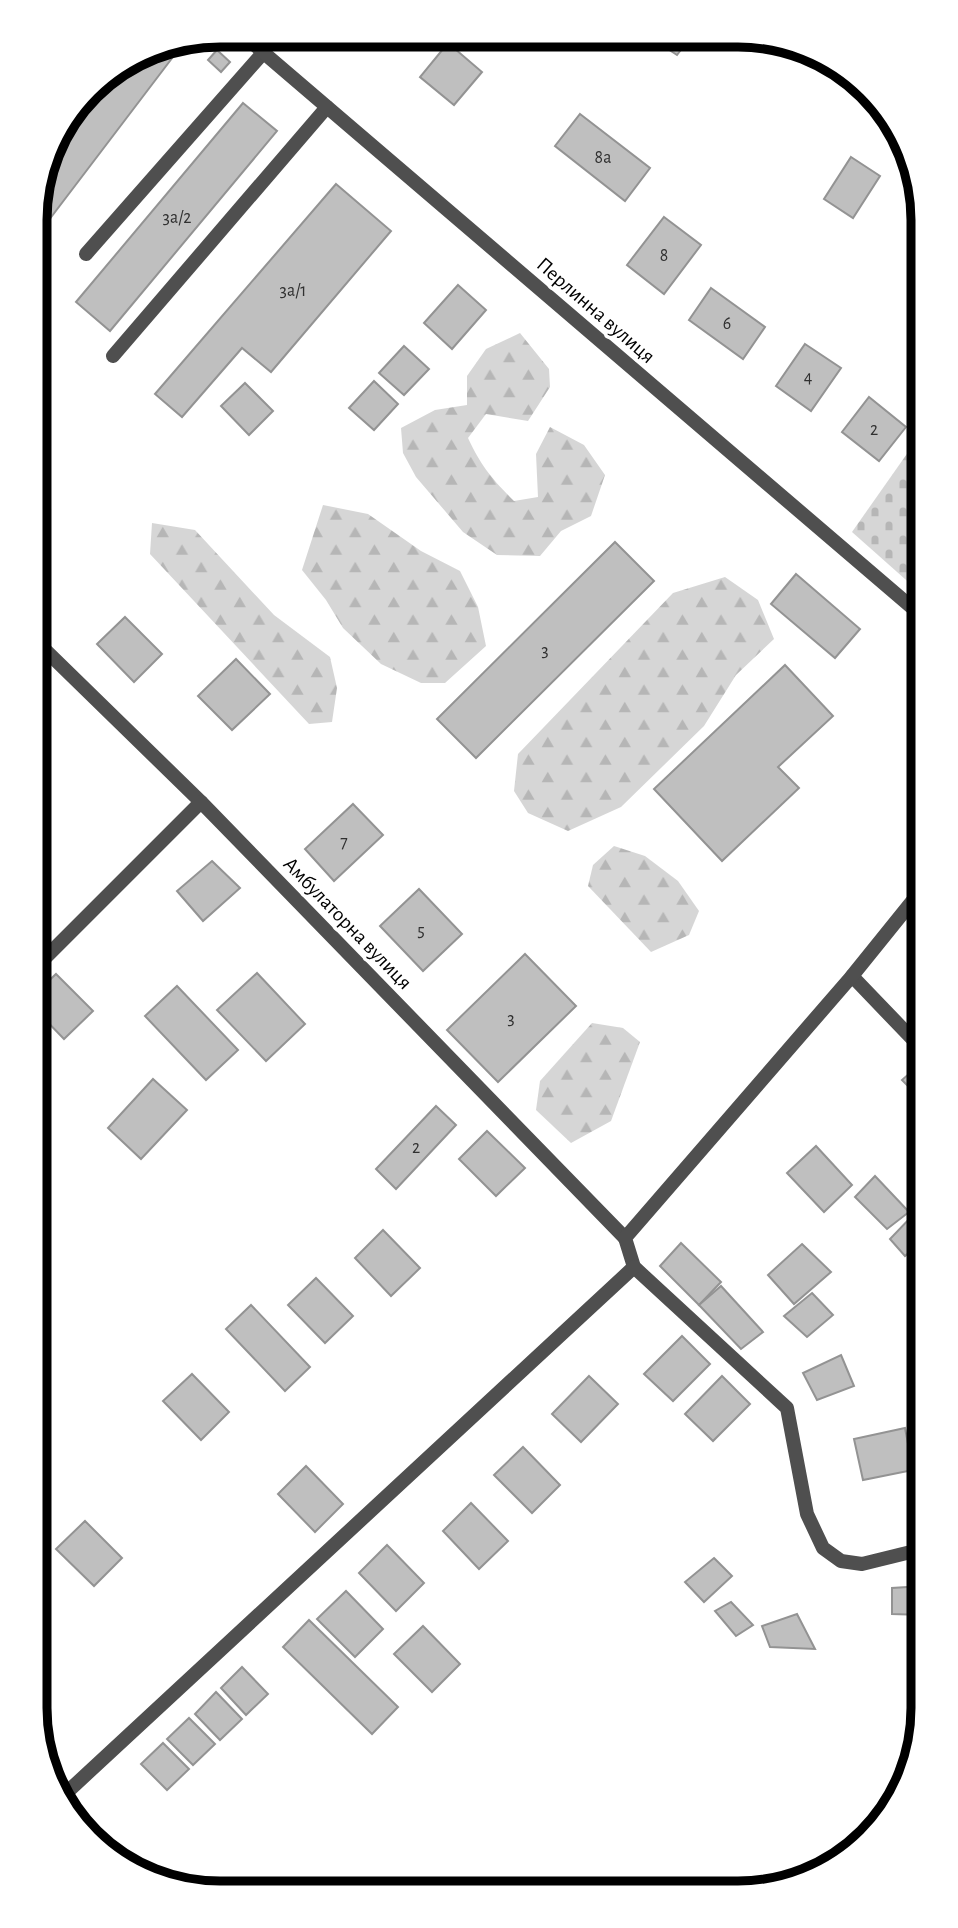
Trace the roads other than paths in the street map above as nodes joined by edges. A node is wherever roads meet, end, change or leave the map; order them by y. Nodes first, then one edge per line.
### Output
1 (256, 47) edge
2 (263, 53) junction
3 (327, 107) junction
4 (86, 254) dead end
5 (113, 356) dead end
6 (911, 607) edge
7 (48, 652) edge
8 (201, 802) junction
9 (911, 903) edge
10 (48, 955) edge
11 (852, 976) junction
12 (910, 1037) edge
13 (625, 1238) junction
14 (634, 1267) junction
15 (910, 1552) edge
16 (69, 1791) edge

1 - 2 street, Перлинна вулиця
2 - 3 street, Перлинна вулиця
2 - 4 street
3 - 5 street
3 - 6 street, Перлинна вулиця
7 - 8 street, Амбулаторна вулиця
8 - 10 street
8 - 13 street, Амбулаторна вулиця
9 - 11 street
11 - 12 street
11 - 13 street
13 - 14 street
14 - 15 street
14 - 16 street

